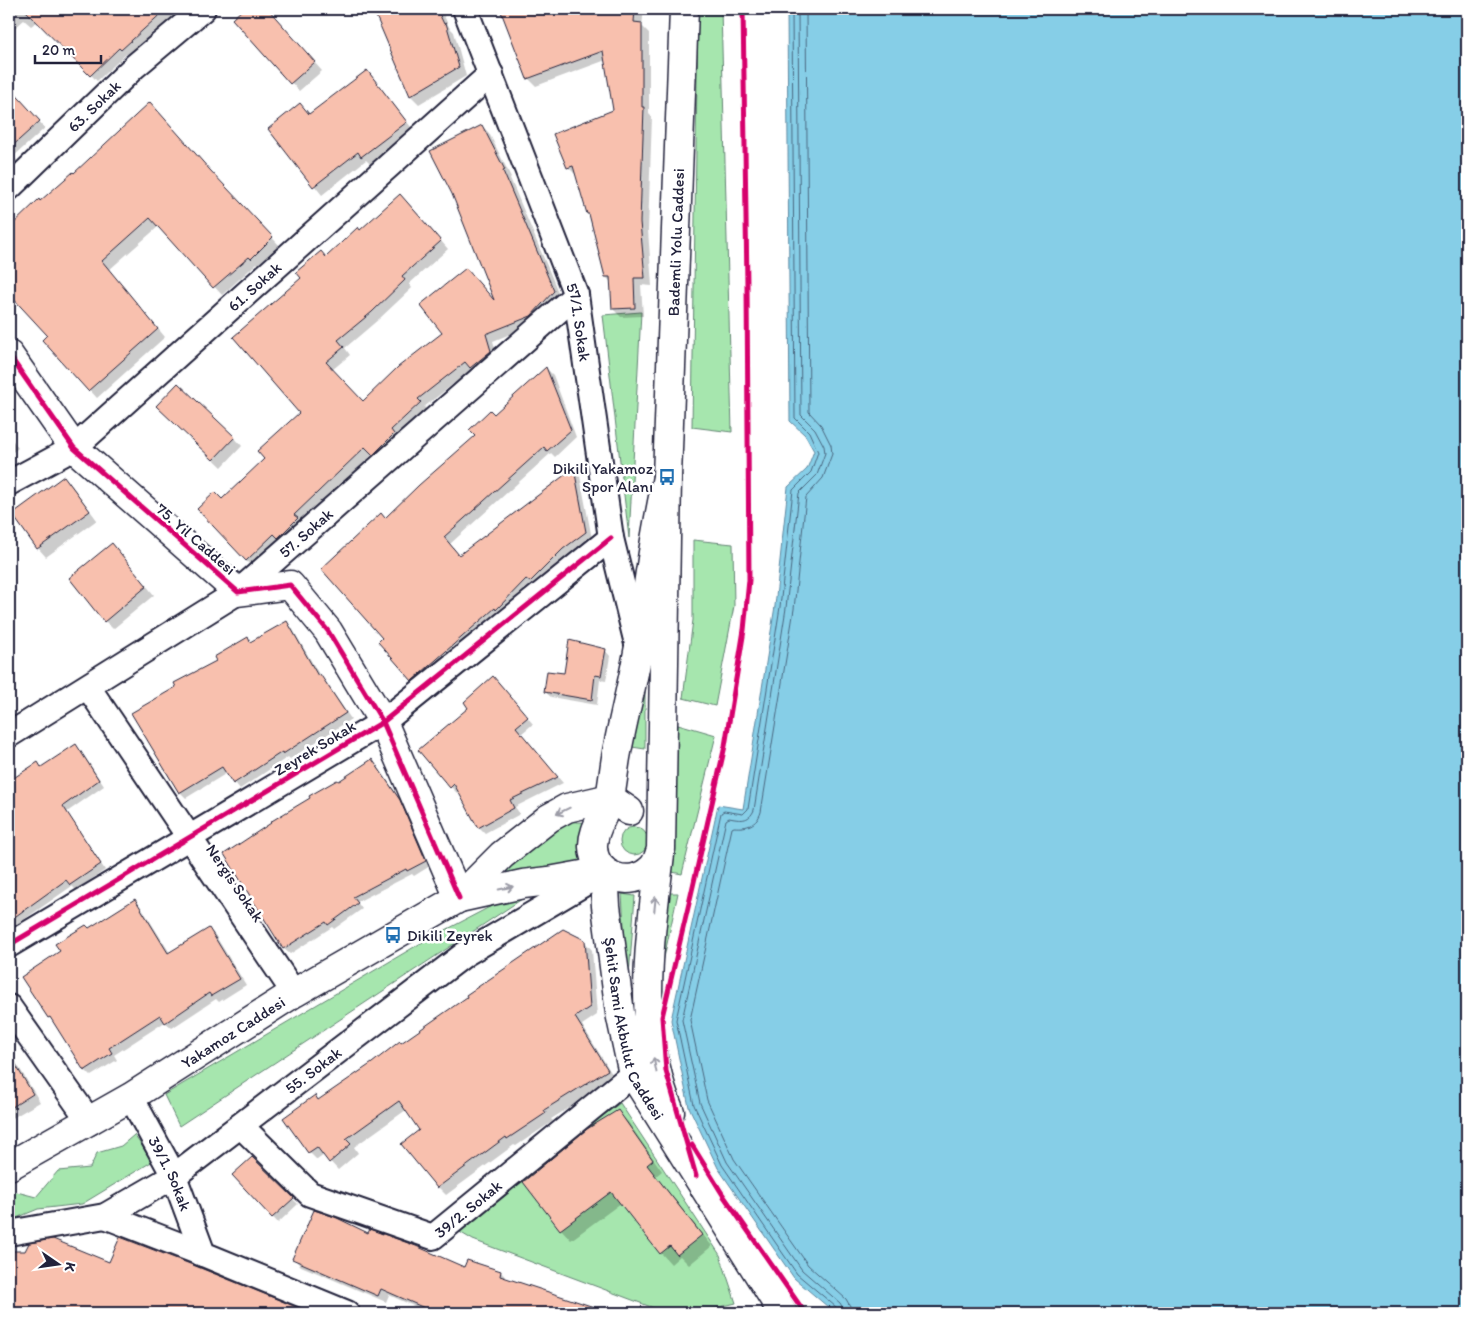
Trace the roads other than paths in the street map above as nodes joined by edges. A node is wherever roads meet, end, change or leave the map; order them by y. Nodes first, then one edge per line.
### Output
1 (203, 9) edge
2 (464, 9) edge
3 (684, 9) edge
4 (491, 74) junction
5 (9, 188) edge
6 (576, 295) junction
7 (9, 354) edge
8 (74, 448) junction
9 (667, 477) junction
10 (9, 483) edge
11 (611, 538) junction
12 (238, 592) junction
13 (638, 651) junction
14 (88, 687) junction
15 (383, 722) junction
16 (9, 735) edge
17 (619, 805) junction
18 (189, 837) junction
19 (661, 849) junction
20 (604, 871) junction
21 (459, 898) junction
22 (9, 945) edge
23 (294, 993) junction
24 (9, 1007) edge
25 (633, 1074) junction
26 (131, 1097) junction
27 (90, 1122) junction
28 (241, 1126) junction
29 (9, 1166) edge
30 (174, 1176) junction
31 (696, 1176) junction
32 (105, 1216) junction
33 (9, 1232) edge
34 (203, 1254) junction
35 (347, 1313) edge
36 (783, 1313) edge

1 - 5 street, 63. Sokak
2 - 4 street, 57/1. Sokak
3 - 9 main road, Bademli Yolu Caddesi
4 - 6 street, 57/1. Sokak
4 - 8 street, 61. Sokak
6 - 11 street, 57/1. Sokak
6 - 12 street, 57. Sokak
7 - 8 main road, 75. Yil Caddesi
8 - 10 street, 61. Sokak
8 - 12 main road, 75. Yil Caddesi
9 - 13 main road
9 - 19 main road, Şehit Sami Akbulut Caddesi
11 - 13 street, 57/1. Sokak
11 - 15 street, Zeyrek Sokak
12 - 14 street, 57. Sokak
12 - 15 main road, 75. Yil Caddesi
13 - 17 main road
14 - 16 street, 57. Sokak
14 - 18 street, Nergis Sokak
15 - 18 street, Zeyrek Sokak
15 - 21 main road, 75. Yil Caddesi
17 - 19 main road
17 - 20 main road
17 -> 21 main road
18 - 22 street, Zeyrek Sokak
18 - 23 street, Nergis Sokak
19 - 20 main road
31 -> 19 main road, Şehit Sami Akbulut Caddesi
21 -> 20 main road
20 - 25 main road, Şehit Sami Akbulut Caddesi
20 - 28 street, 55. Sokak
21 - 23 main road, Yakamoz Caddesi
23 - 26 main road, Yakamoz Caddesi
24 - 27 street
25 - 28 street, 39/2. Sokak
25 - 31 main road, Şehit Sami Akbulut Caddesi
26 - 27 main road, Yakamoz Caddesi
26 - 30 street, 39/1. Sokak
27 - 29 main road, Yakamoz Caddesi
28 - 30 street, 55. Sokak
30 - 32 street, 55. Sokak
30 - 34 street, 39/1. Sokak
31 - 36 main road, Şehit Sami Akbulut Caddesi
32 - 33 street, 55. Sokak
32 - 34 street
34 - 35 street

